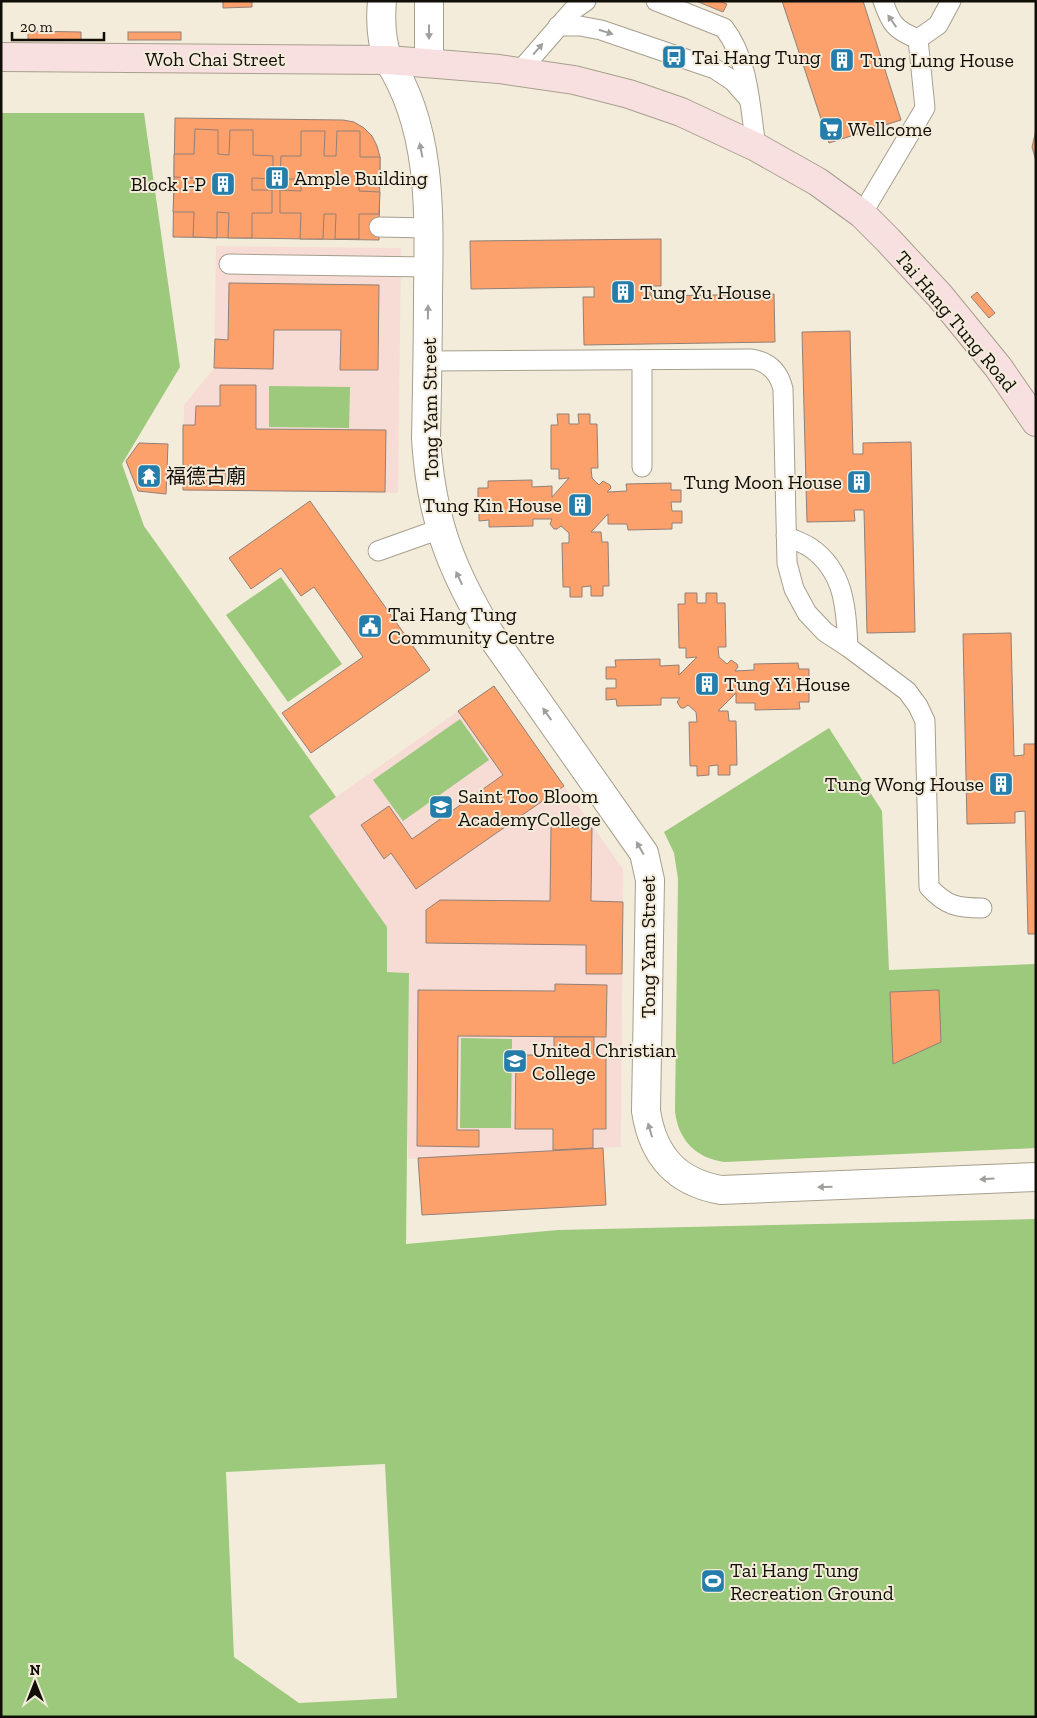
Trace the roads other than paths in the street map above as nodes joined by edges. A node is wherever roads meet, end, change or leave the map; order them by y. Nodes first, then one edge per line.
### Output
1 (382, 1) edge
2 (429, 1) edge
3 (586, 1) edge
4 (656, 1) edge
5 (883, 1) edge
6 (951, 1) edge
7 (558, 26) junction
8 (918, 39) junction
9 (1, 57) edge
10 (388, 60) junction
11 (429, 62) junction
12 (518, 72) junction
13 (749, 99) junction
14 (756, 147) junction
15 (862, 214) junction
16 (379, 227) dead end
17 (429, 228) junction
18 (229, 264) dead end
19 (428, 267) junction
20 (642, 360) junction
21 (427, 361) junction
22 (1036, 422) edge
23 (642, 467) dead end
24 (440, 529) junction
25 (786, 536) junction
26 (378, 551) dead end
27 (848, 647) junction
28 (982, 908) dead end
29 (1036, 1177) edge

1 - 10 street
2 -> 11 street
3 - 7 lane
4 - 13 lane
8 -> 5 lane
6 - 8 lane
12 -> 7 lane
7 -> 13 lane
8 - 15 lane
9 - 10 main road, Woh Chai Street
10 - 11 main road, Woh Chai Street
17 -> 10 street, Tong Yam Street
11 - 12 main road, Tai Hang Tung Road
12 - 14 main road, Tai Hang Tung Road
13 - 14 lane
14 - 15 main road, Tai Hang Tung Road
15 - 22 main road, Tai Hang Tung Road
16 - 17 lane
17 - 19 street, Tong Yam Street
18 - 19 lane
21 -> 19 street, Tong Yam Street
20 - 21 lane
20 - 23 lane
20 - 25 lane
21 - 24 street, Tong Yam Street
24 - 26 lane
29 -> 24 street, Tong Yam Street
25 - 27 lane
25 - 27 lane
27 - 28 lane

